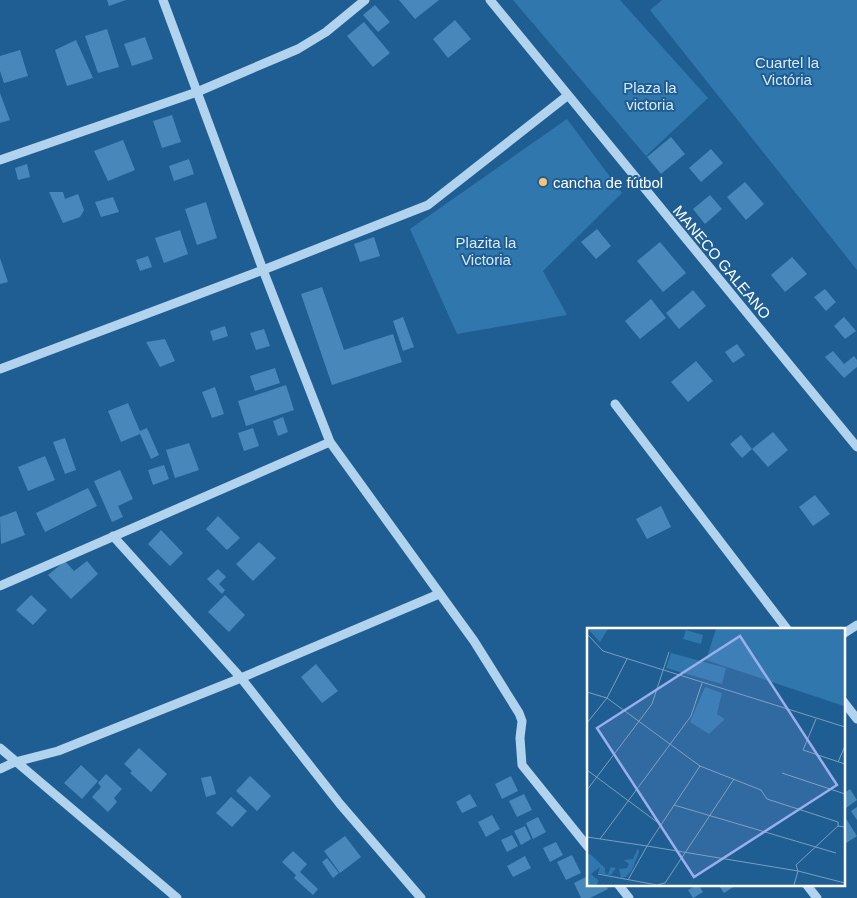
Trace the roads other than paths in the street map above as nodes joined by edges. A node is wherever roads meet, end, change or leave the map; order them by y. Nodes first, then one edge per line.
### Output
1 (163, 0) edge
2 (365, 0) edge
3 (490, 0) edge
4 (198, 92) junction
5 (567, 96) junction
6 (0, 160) edge
7 (263, 270) junction
8 (0, 369) edge
9 (615, 404) dead end
10 (330, 442) junction
11 (857, 447) edge
12 (114, 536) junction
13 (0, 585) edge
14 (439, 594) junction
15 (857, 625) edge
16 (786, 628) edge
17 (844, 633) edge
18 (241, 678) junction
19 (844, 702) edge
20 (857, 719) edge
21 (0, 748) edge
22 (15, 762) junction
23 (0, 769) edge
24 (587, 846) edge
25 (620, 886) edge
26 (808, 886) edge
27 (177, 898) edge
28 (421, 898) edge
29 (629, 898) edge
30 (817, 898) edge

1 - 4 street
2 - 4 street
3 - 5 street, MANECO GALEANO
4 - 6 street
4 - 7 street
5 - 7 street
5 - 11 street, MANECO GALEANO
7 - 8 street
7 - 10 street
9 - 16 street
10 - 12 street
10 - 14 street
12 - 13 street
12 - 18 street
14 - 18 street
14 - 24 street
15 - 17 street
18 - 22 street
18 - 28 street
19 - 20 street
21 - 22 street
22 - 23 street
22 - 27 street
25 - 29 street
26 - 30 street

